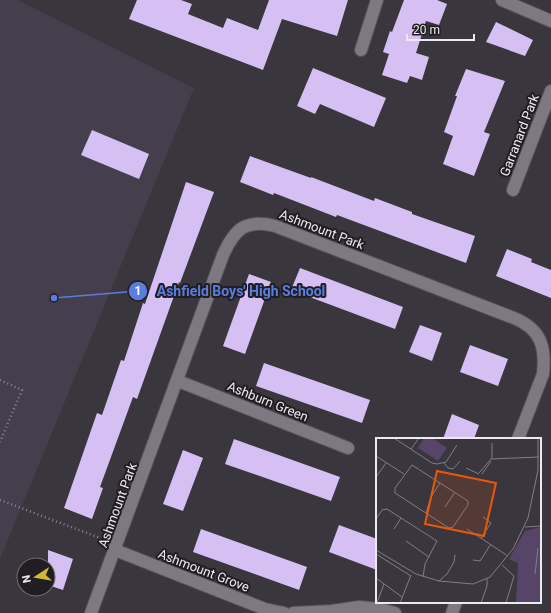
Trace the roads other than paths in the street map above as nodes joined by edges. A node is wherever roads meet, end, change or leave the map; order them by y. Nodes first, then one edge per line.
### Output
1 (377, 0) edge
2 (502, 0) edge
3 (551, 21) edge
4 (361, 50) dead end
5 (551, 91) edge
6 (513, 190) dead end
7 (178, 381) junction
8 (518, 438) edge
9 (348, 448) dead end
10 (116, 547) junction
11 (456, 603) edge
12 (91, 613) edge
13 (284, 613) edge
14 (292, 613) edge
15 (395, 613) edge
16 (452, 613) edge

1 - 4 street
2 - 3 street
5 - 6 street, Garranard Park
7 - 8 street, Ashmount Park
7 - 9 street, Ashburn Green
7 - 10 street, Ashmount Park
10 - 12 street, Ashmount Park
10 - 13 street, Ashmount Grove
11 - 16 street
14 - 15 street

